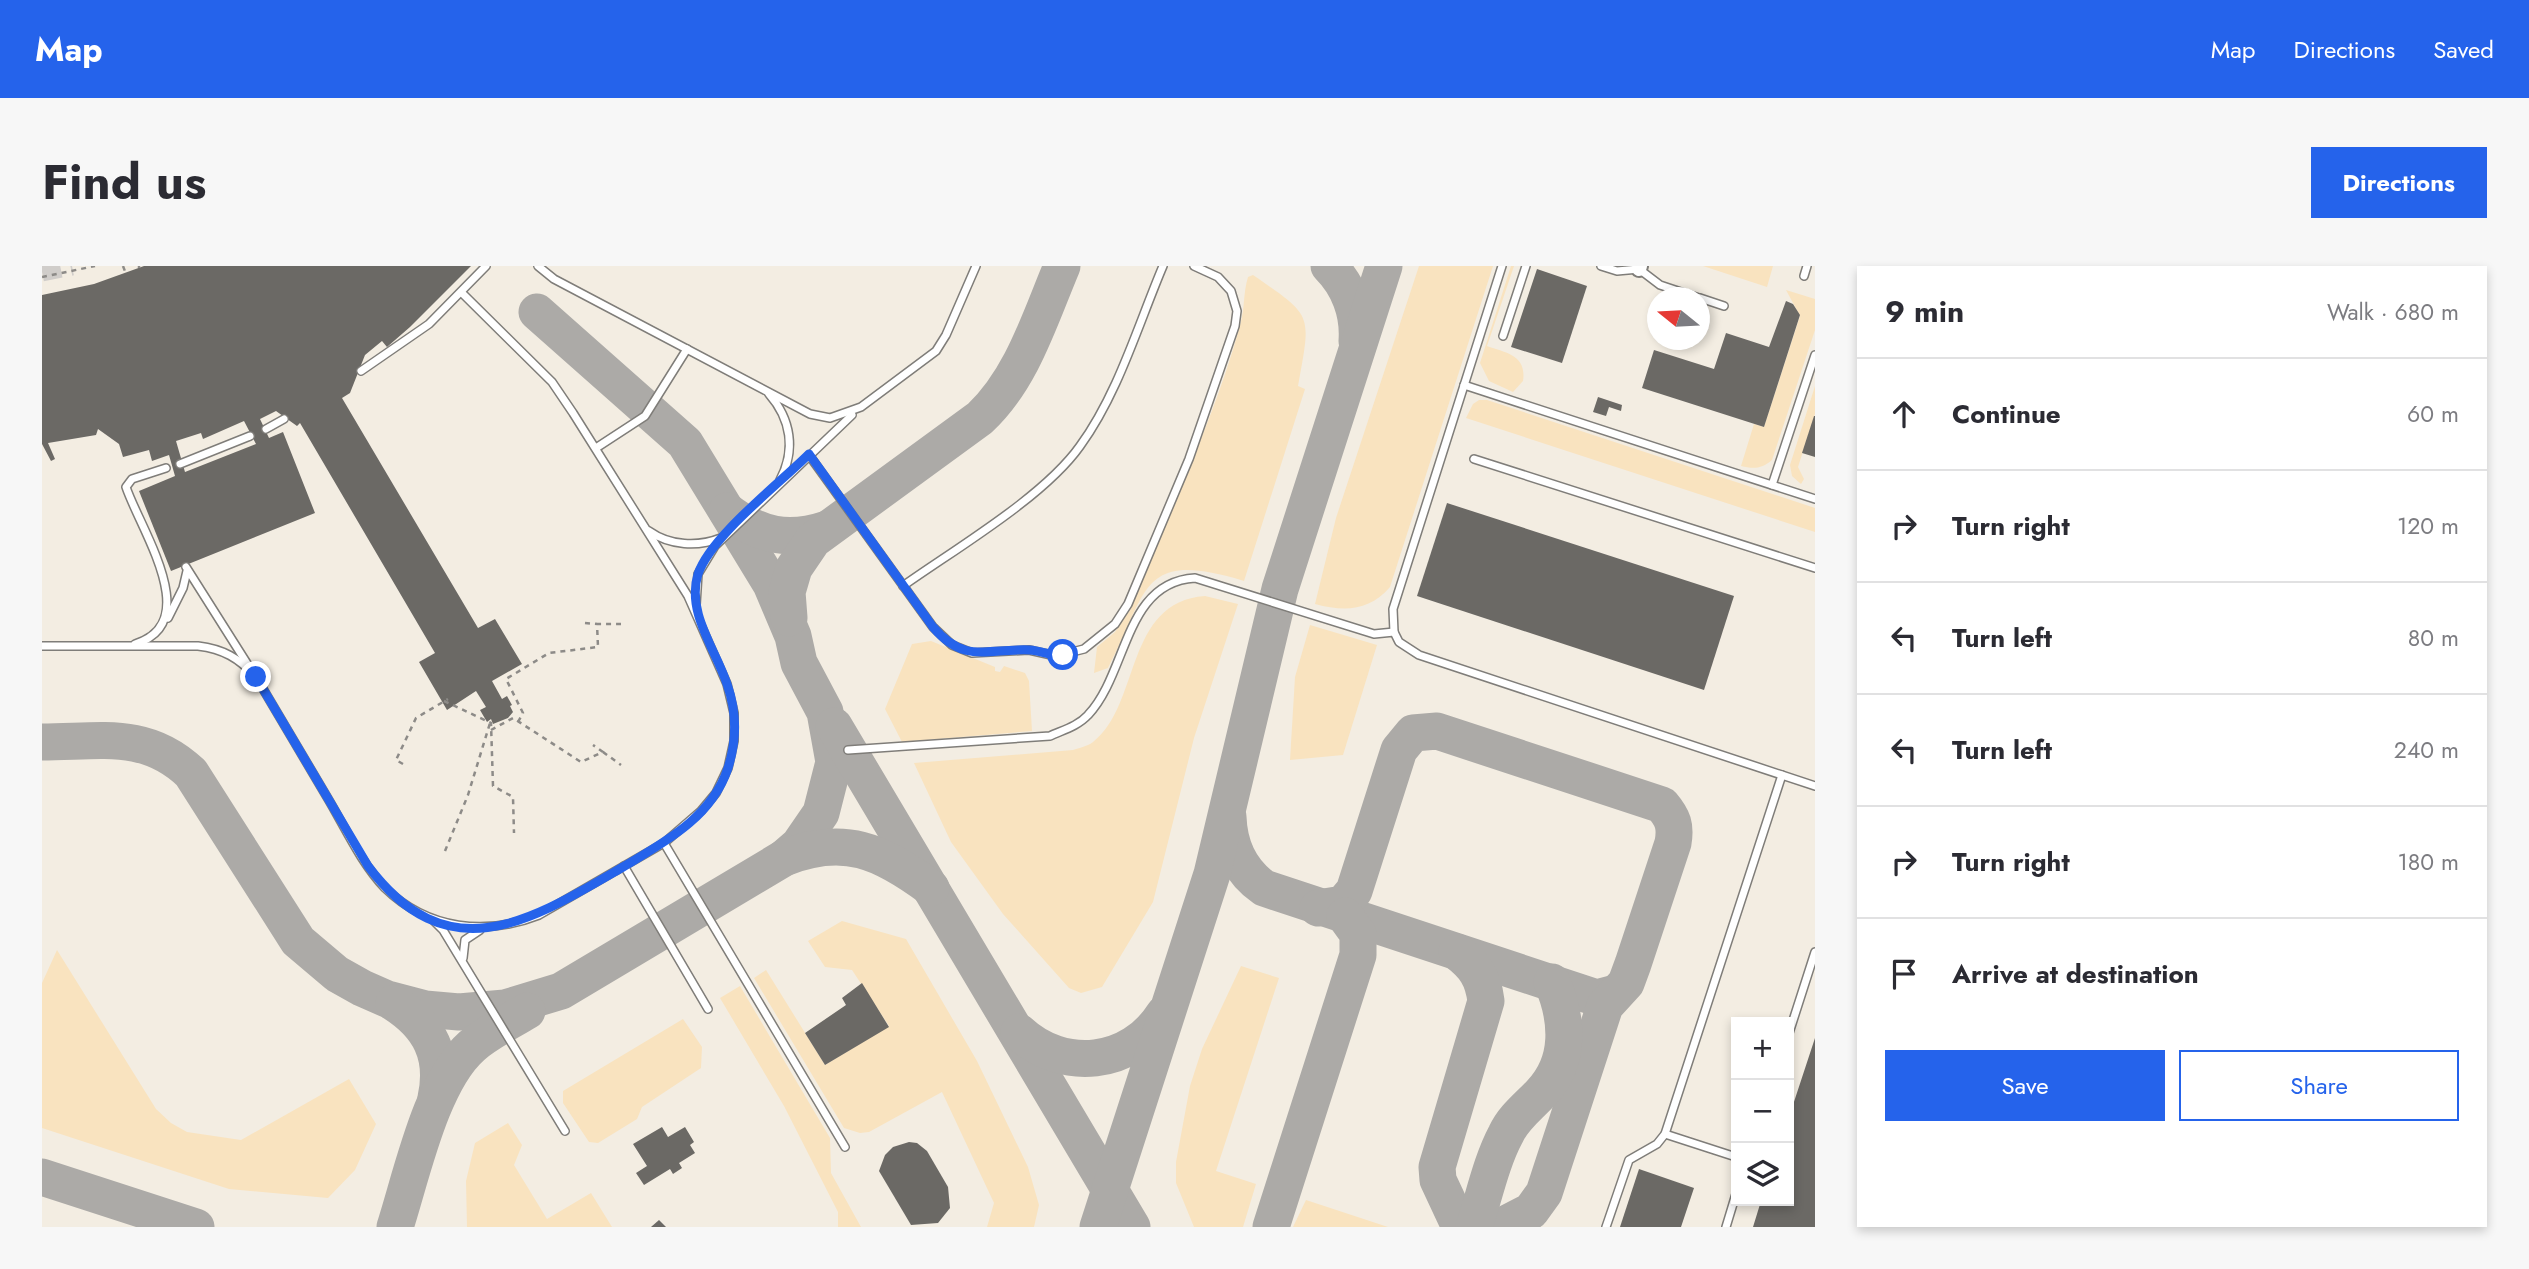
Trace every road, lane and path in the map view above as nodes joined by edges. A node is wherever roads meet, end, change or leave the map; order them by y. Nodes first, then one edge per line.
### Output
1 (95, 266) edge
2 (123, 266) edge
3 (486, 266) edge
4 (538, 266) edge
5 (976, 266) edge
6 (1163, 266) edge
7 (1194, 266) edge
8 (1502, 266) edge
9 (1526, 266) edge
10 (1601, 266) edge
11 (1807, 266) edge
12 (1639, 268) edge
13 (126, 274) dead end
14 (1804, 276) dead end
15 (42, 277) edge
16 (1666, 287) edge
17 (462, 293) junction
18 (1710, 302) edge
19 (1724, 306) dead end
20 (1503, 336) dead end
21 (687, 349) junction
22 (1815, 355) edge
23 (361, 371) dead end
24 (1464, 385) junction
25 (763, 389) junction
26 (861, 407) junction
27 (284, 419) dead end
28 (266, 429) dead end
29 (250, 436) dead end
30 (596, 448) junction
31 (809, 454) junction
32 (1474, 459) dead end
33 (180, 464) dead end
34 (166, 468) dead end
35 (156, 471) junction
36 (160, 481) dead end
37 (1772, 485) junction
38 (774, 488) junction
39 (1815, 499) edge
40 (643, 525) junction
41 (724, 535) junction
42 (1815, 568) edge
43 (904, 586) junction
44 (700, 619) junction
45 (585, 623) dead end
46 (597, 624) junction
47 (621, 624) dead end
48 (161, 627) junction
49 (1394, 632) junction
50 (42, 646) edge
51 (130, 646) junction
52 (256, 677) junction
53 (518, 722) junction
54 (490, 723) junction
55 (491, 730) junction
56 (593, 745) dead end
57 (848, 750) dead end
58 (603, 752) junction
59 (403, 764) dead end
60 (621, 765) dead end
61 (1782, 775) junction
62 (1815, 786) edge
63 (514, 833) dead end
64 (664, 842) junction
65 (445, 851) dead end
66 (624, 866) junction
67 (424, 915) junction
68 (487, 929) junction
69 (1815, 952) edge
70 (467, 969) junction
71 (708, 1009) dead end
72 (1794, 1017) edge
73 (565, 1131) dead end
74 (1665, 1134) junction
75 (845, 1147) dead end
76 (1731, 1155) edge
77 (1732, 1206) edge
78 (1606, 1227) edge
79 (1726, 1227) edge

1 - 15 path
2 - 13 path
3 - 17 lane
4 - 21 lane
5 - 26 lane
6 - 43 lane
7 - 43 lane
8 - 24 lane
9 - 20 lane
10 - 12 lane
11 - 14 lane
12 - 16 lane
17 - 23 lane
17 - 30 lane
18 - 19 lane
21 - 25 lane
21 - 30 lane
22 - 37 lane
24 - 37 lane
24 - 49 lane
25 - 26 lane
25 - 38 lane
26 - 31 lane
27 - 28 lane
29 - 33 lane
30 - 40 lane
31 - 38 lane
31 - 43 lane
32 - 42 lane
34 - 35 lane
35 - 36 lane
35 - 48 lane
37 - 39 lane
38 - 41 lane
40 - 41 lane
40 - 44 lane
41 - 44 lane
44 - 64 lane
45 - 46 path
46 - 47 path
46 - 53 path
48 - 51 lane
48 - 52 lane
49 - 57 lane
49 - 61 lane
50 - 51 lane
51 - 52 lane
52 - 67 lane
53 - 55 path
53 - 58 path
54 - 55 path
54 - 59 path
54 - 65 path
55 - 63 path
56 - 58 path
58 - 60 path
61 - 62 lane
61 - 74 lane
64 - 66 lane
64 - 75 lane
66 - 68 lane
66 - 71 lane
67 - 68 lane
67 - 70 lane
68 - 70 lane
69 - 72 lane
70 - 73 lane
74 - 76 lane
74 - 78 lane
77 - 79 lane

